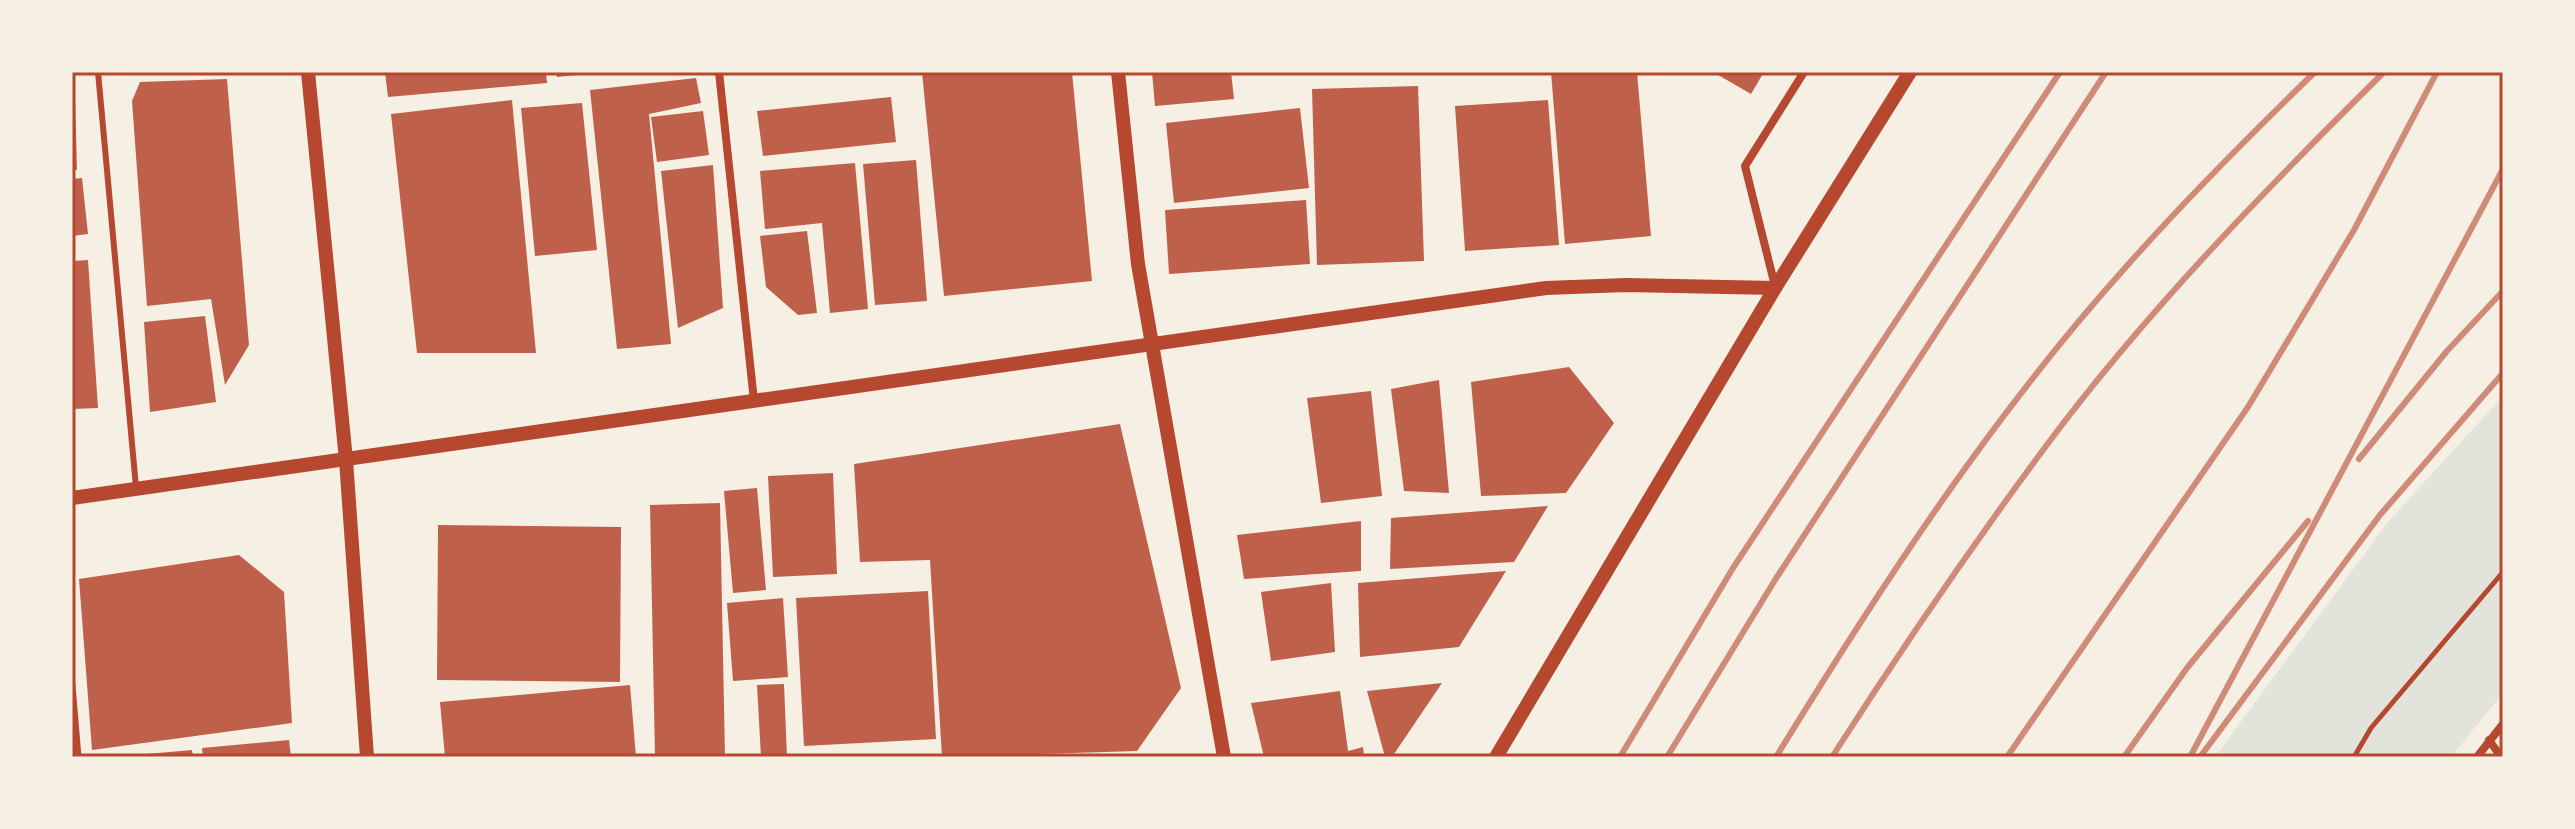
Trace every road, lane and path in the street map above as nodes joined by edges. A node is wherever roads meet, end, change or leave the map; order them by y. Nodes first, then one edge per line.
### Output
1 (98, 72) edge
2 (308, 72) edge
3 (719, 72) edge
4 (1118, 72) edge
5 (1804, 72) edge
6 (1910, 72) edge
7 (1775, 288) junction
8 (1152, 343) junction
9 (754, 401) junction
10 (346, 460) junction
11 (136, 490) junction
12 (72, 498) edge
13 (2503, 572) edge
14 (72, 685) edge
15 (2503, 724) edge
16 (2489, 740) junction
17 (78, 757) edge
18 (367, 757) edge
19 (1224, 757) edge
20 (1496, 757) edge
21 (2354, 757) edge
22 (2477, 757) edge
23 (2501, 757) edge

1 - 11 lane
2 - 10 street
3 - 9 street
4 - 8 street
5 - 7 street
6 - 7 street
7 - 8 street
7 - 20 street
8 - 9 street
8 - 19 street
9 - 10 street
10 - 11 street
10 - 18 street
11 - 12 street
13 - 21 path
14 - 17 street
15 - 16 street
16 - 22 street
16 - 23 street

